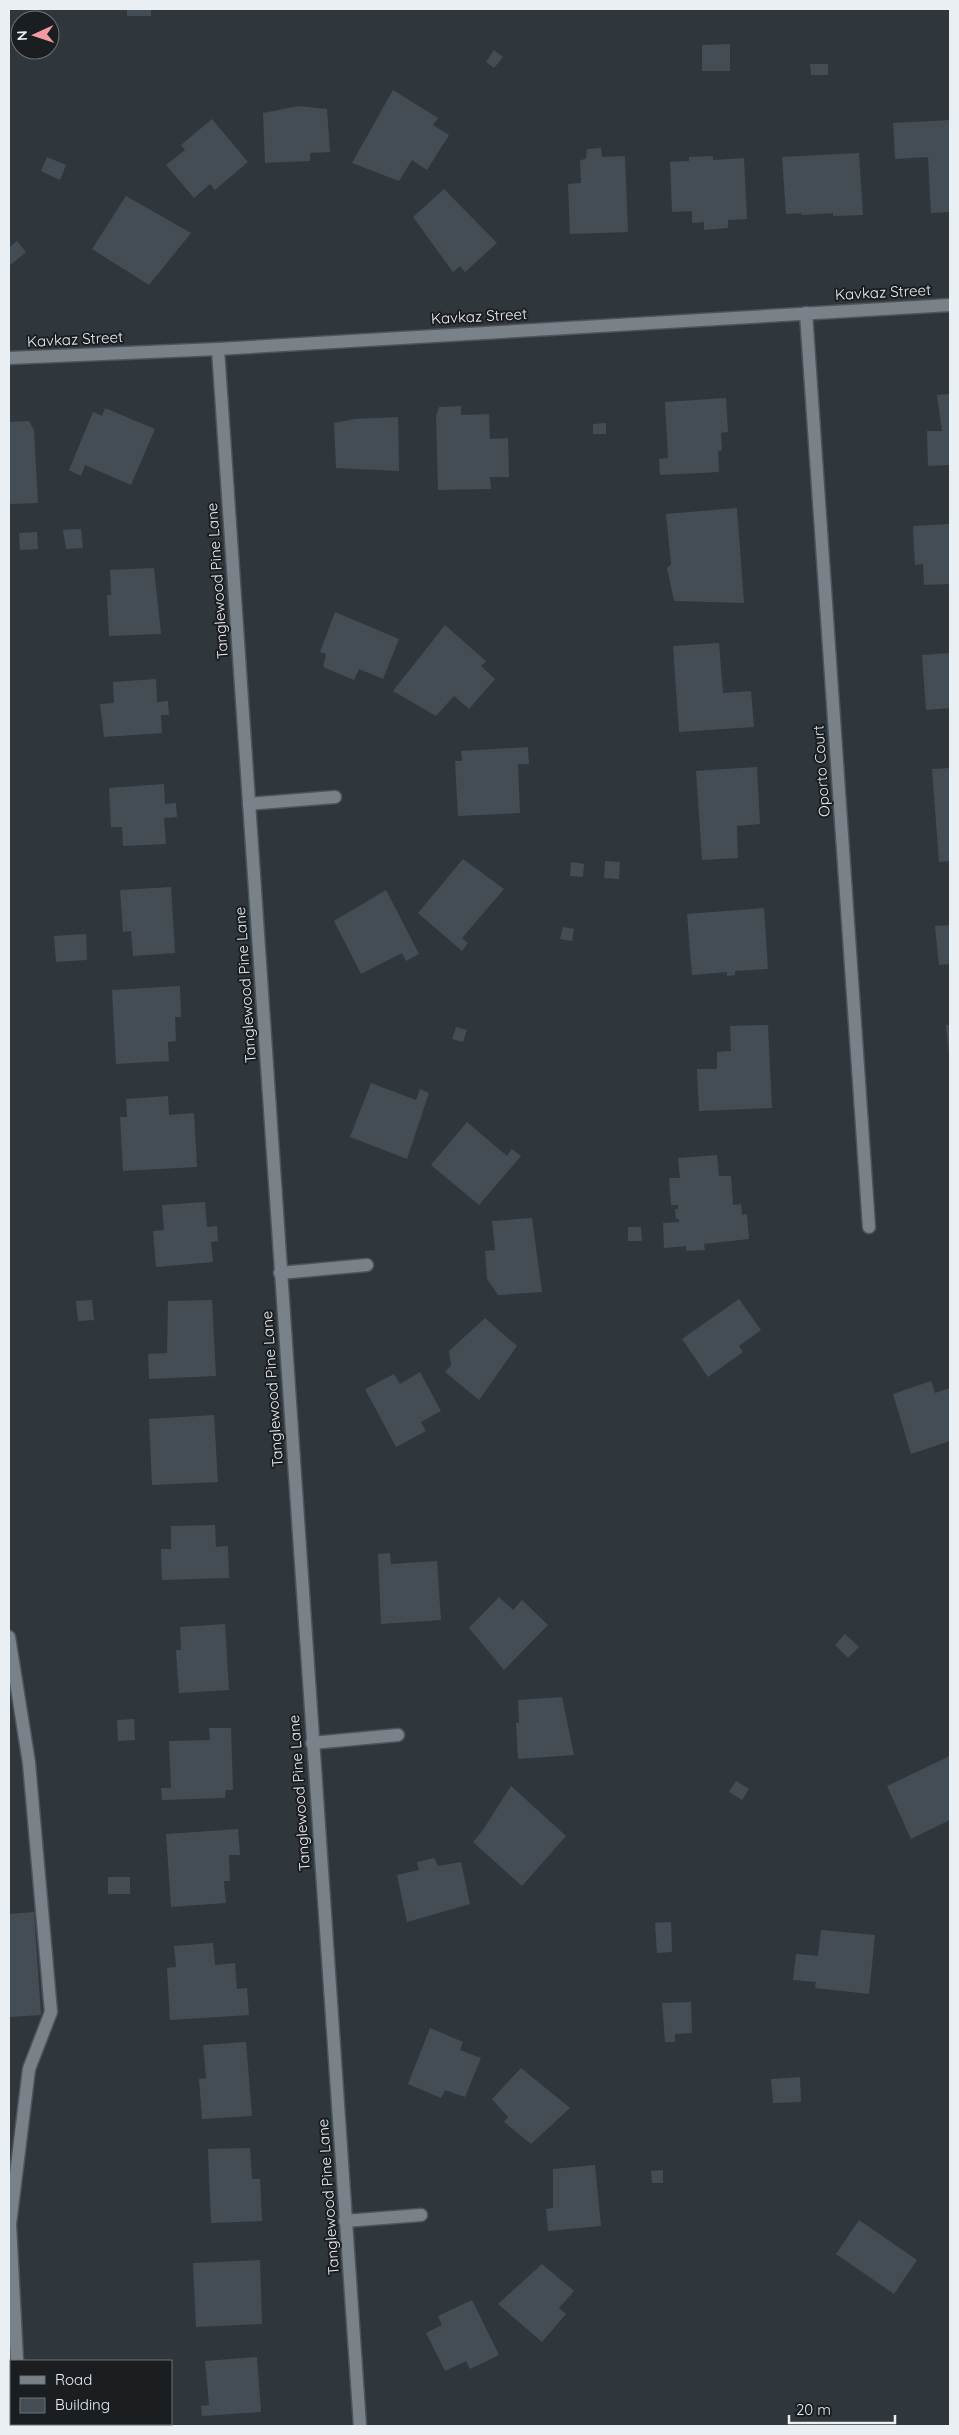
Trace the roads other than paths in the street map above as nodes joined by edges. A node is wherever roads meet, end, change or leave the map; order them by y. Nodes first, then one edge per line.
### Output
1 (950, 304) edge
2 (806, 313) junction
3 (218, 349) junction
4 (9, 358) edge
5 (335, 797) dead end
6 (249, 804) junction
7 (869, 1227) dead end
8 (367, 1265) dead end
9 (280, 1273) junction
10 (9, 1637) edge
11 (398, 1735) dead end
12 (312, 1743) junction
13 (420, 2215) dead end
14 (346, 2221) junction
15 (17, 2360) edge
16 (360, 2426) edge

1 - 2 street, Kavkaz Street
2 - 3 street, Kavkaz Street
2 - 7 street, Oporto Court
3 - 4 street, Kavkaz Street
3 - 6 street, Tanglewood Pine Lane
5 - 6 street
6 - 9 street, Tanglewood Pine Lane
8 - 9 street
9 - 12 street, Tanglewood Pine Lane
10 - 15 street
11 - 12 street
12 - 14 street, Tanglewood Pine Lane
13 - 14 street
14 - 16 street, Tanglewood Pine Lane

